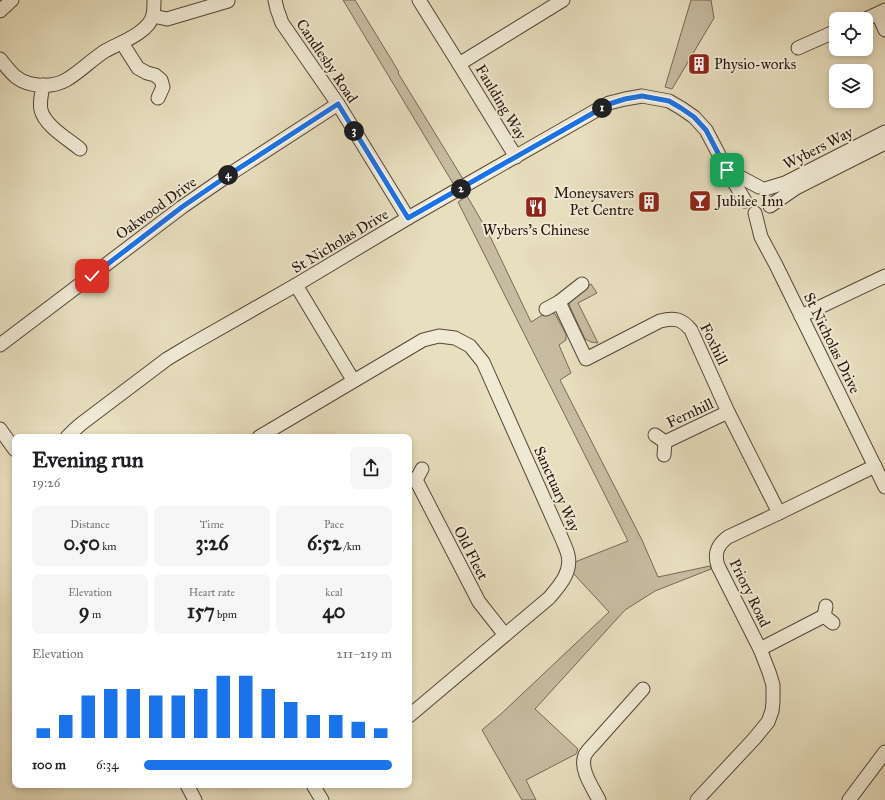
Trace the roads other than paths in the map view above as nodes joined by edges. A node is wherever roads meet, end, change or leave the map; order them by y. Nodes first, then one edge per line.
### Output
1 (12, 0) edge
2 (154, 0) edge
3 (276, 0) edge
4 (419, 0) edge
5 (563, 0) edge
6 (228, 1) dead end
7 (0, 11) edge
8 (876, 14) edge
9 (153, 16) junction
10 (885, 30) edge
11 (829, 35) edge
12 (122, 43) junction
13 (798, 48) dead end
14 (0, 59) edge
15 (459, 64) junction
16 (42, 85) junction
17 (158, 98) dead end
18 (338, 104) junction
19 (885, 132) edge
20 (885, 143) edge
21 (80, 149) dead end
22 (516, 157) junction
23 (727, 170) junction
24 (762, 188) junction
25 (745, 200) junction
26 (770, 206) junction
27 (755, 213) junction
28 (408, 218) junction
29 (885, 276) edge
30 (582, 284) dead end
31 (296, 285) junction
32 (559, 302) junction
33 (546, 309) dead end
34 (801, 316) junction
35 (0, 345) edge
36 (353, 380) junction
37 (728, 412) junction
38 (0, 429) edge
39 (70, 434) edge
40 (264, 434) edge
41 (661, 444) dead end
42 (12, 446) edge
43 (875, 466) junction
44 (422, 469) dead end
45 (412, 480) edge
46 (885, 487) edge
47 (779, 513) junction
48 (828, 615) dead end
49 (505, 635) junction
50 (760, 649) junction
51 (643, 689) dead end
52 (412, 713) edge
53 (885, 752) edge
54 (189, 788) edge
55 (315, 788) edge
56 (195, 800) edge
57 (322, 800) edge
58 (599, 800) edge
59 (697, 800) edge
60 (849, 800) edge

1 - 7 street
2 - 9 street
3 - 18 street, Candlesby Road
4 - 15 street, Faulding Way
5 - 15 street, Faulding Way
6 - 9 street
8 - 10 street
9 - 12 street
11 - 13 street
12 - 16 street
12 - 17 street
14 - 16 street
15 - 22 street, Faulding Way
16 - 21 street
18 - 28 street, Candlesby Road
18 - 35 street, Oakwood Drive
19 - 24 street, Wybers Way
20 - 26 street, Wybers Way
22 - 23 street, St Nicholas Drive
22 - 28 street, St Nicholas Drive
23 - 24 street
23 - 25 street, St Nicholas Drive
24 - 25 street
24 - 26 street
25 - 27 street
26 - 27 street
27 - 34 street, St Nicholas Drive
28 - 31 street, St Nicholas Drive
29 - 34 street
30 - 32 street
31 - 36 street
31 - 39 street, St Nicholas Drive
32 - 33 street
32 - 37 street, Foxhill
34 - 43 street, St Nicholas Drive
36 - 40 street, Sanctuary Way
36 - 49 street, Sanctuary Way
37 - 41 street, Fernhill
37 - 47 street, Foxhill
38 - 42 street
43 - 46 street, St Nicholas Drive
43 - 47 street, Priory Road
44 - 45 street, Old Fleet
45 - 49 street, Old Fleet
47 - 50 street, Priory Road
48 - 50 street
49 - 52 street, Sanctuary Way
50 - 59 street, Priory Road
51 - 58 street
53 - 60 street
54 - 56 street
55 - 57 street

